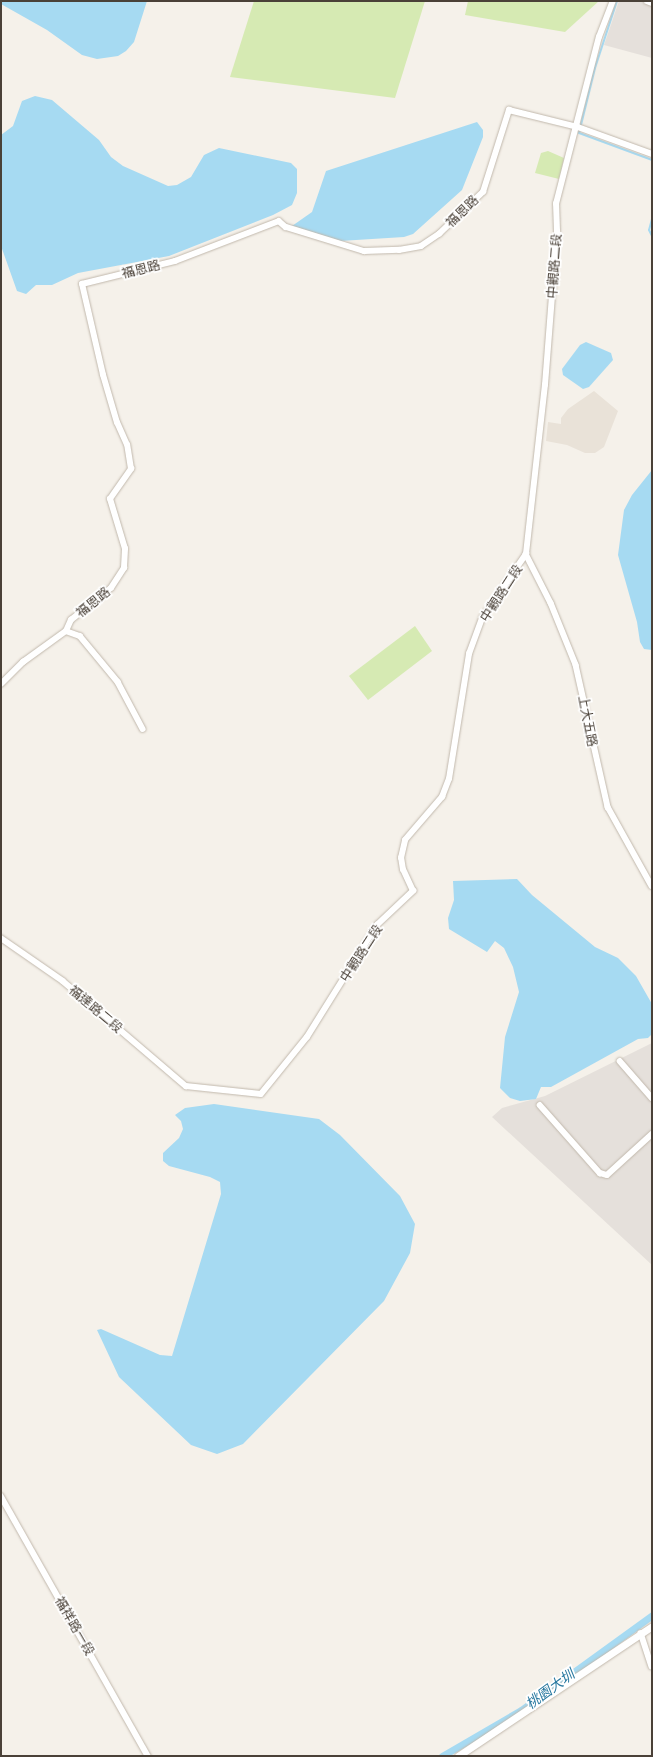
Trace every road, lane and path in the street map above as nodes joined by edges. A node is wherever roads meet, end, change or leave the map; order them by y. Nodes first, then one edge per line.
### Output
1 (613, 1) edge
2 (647, 1) edge
3 (652, 3) edge
4 (578, 127) junction
5 (652, 154) edge
6 (526, 554) junction
7 (66, 632) junction
8 (1, 684) edge
9 (143, 729) dead end
10 (652, 886) edge
11 (1, 938) edge
12 (620, 1061) dead end
13 (186, 1086) joint
14 (652, 1098) edge
15 (540, 1105) dead end
16 (652, 1134) edge
17 (1, 1496) edge
18 (652, 1626) edge
19 (642, 1633) junction
20 (652, 1666) edge
21 (148, 1756) edge
22 (458, 1756) edge

1 - 4 street, 中觀路二段
2 - 3 street
4 - 5 street
4 - 6 street, 中觀路二段
4 - 7 street, 福恩路
6 - 10 street, 上大五路
6 - 13 street, 中觀路二段
7 - 8 street, 福恩路
7 - 9 street
11 - 13 street, 福達路二段
12 - 14 street
15 - 16 street
17 - 21 street, 福祥路一段
18 - 19 street
19 - 20 street
19 - 22 street

